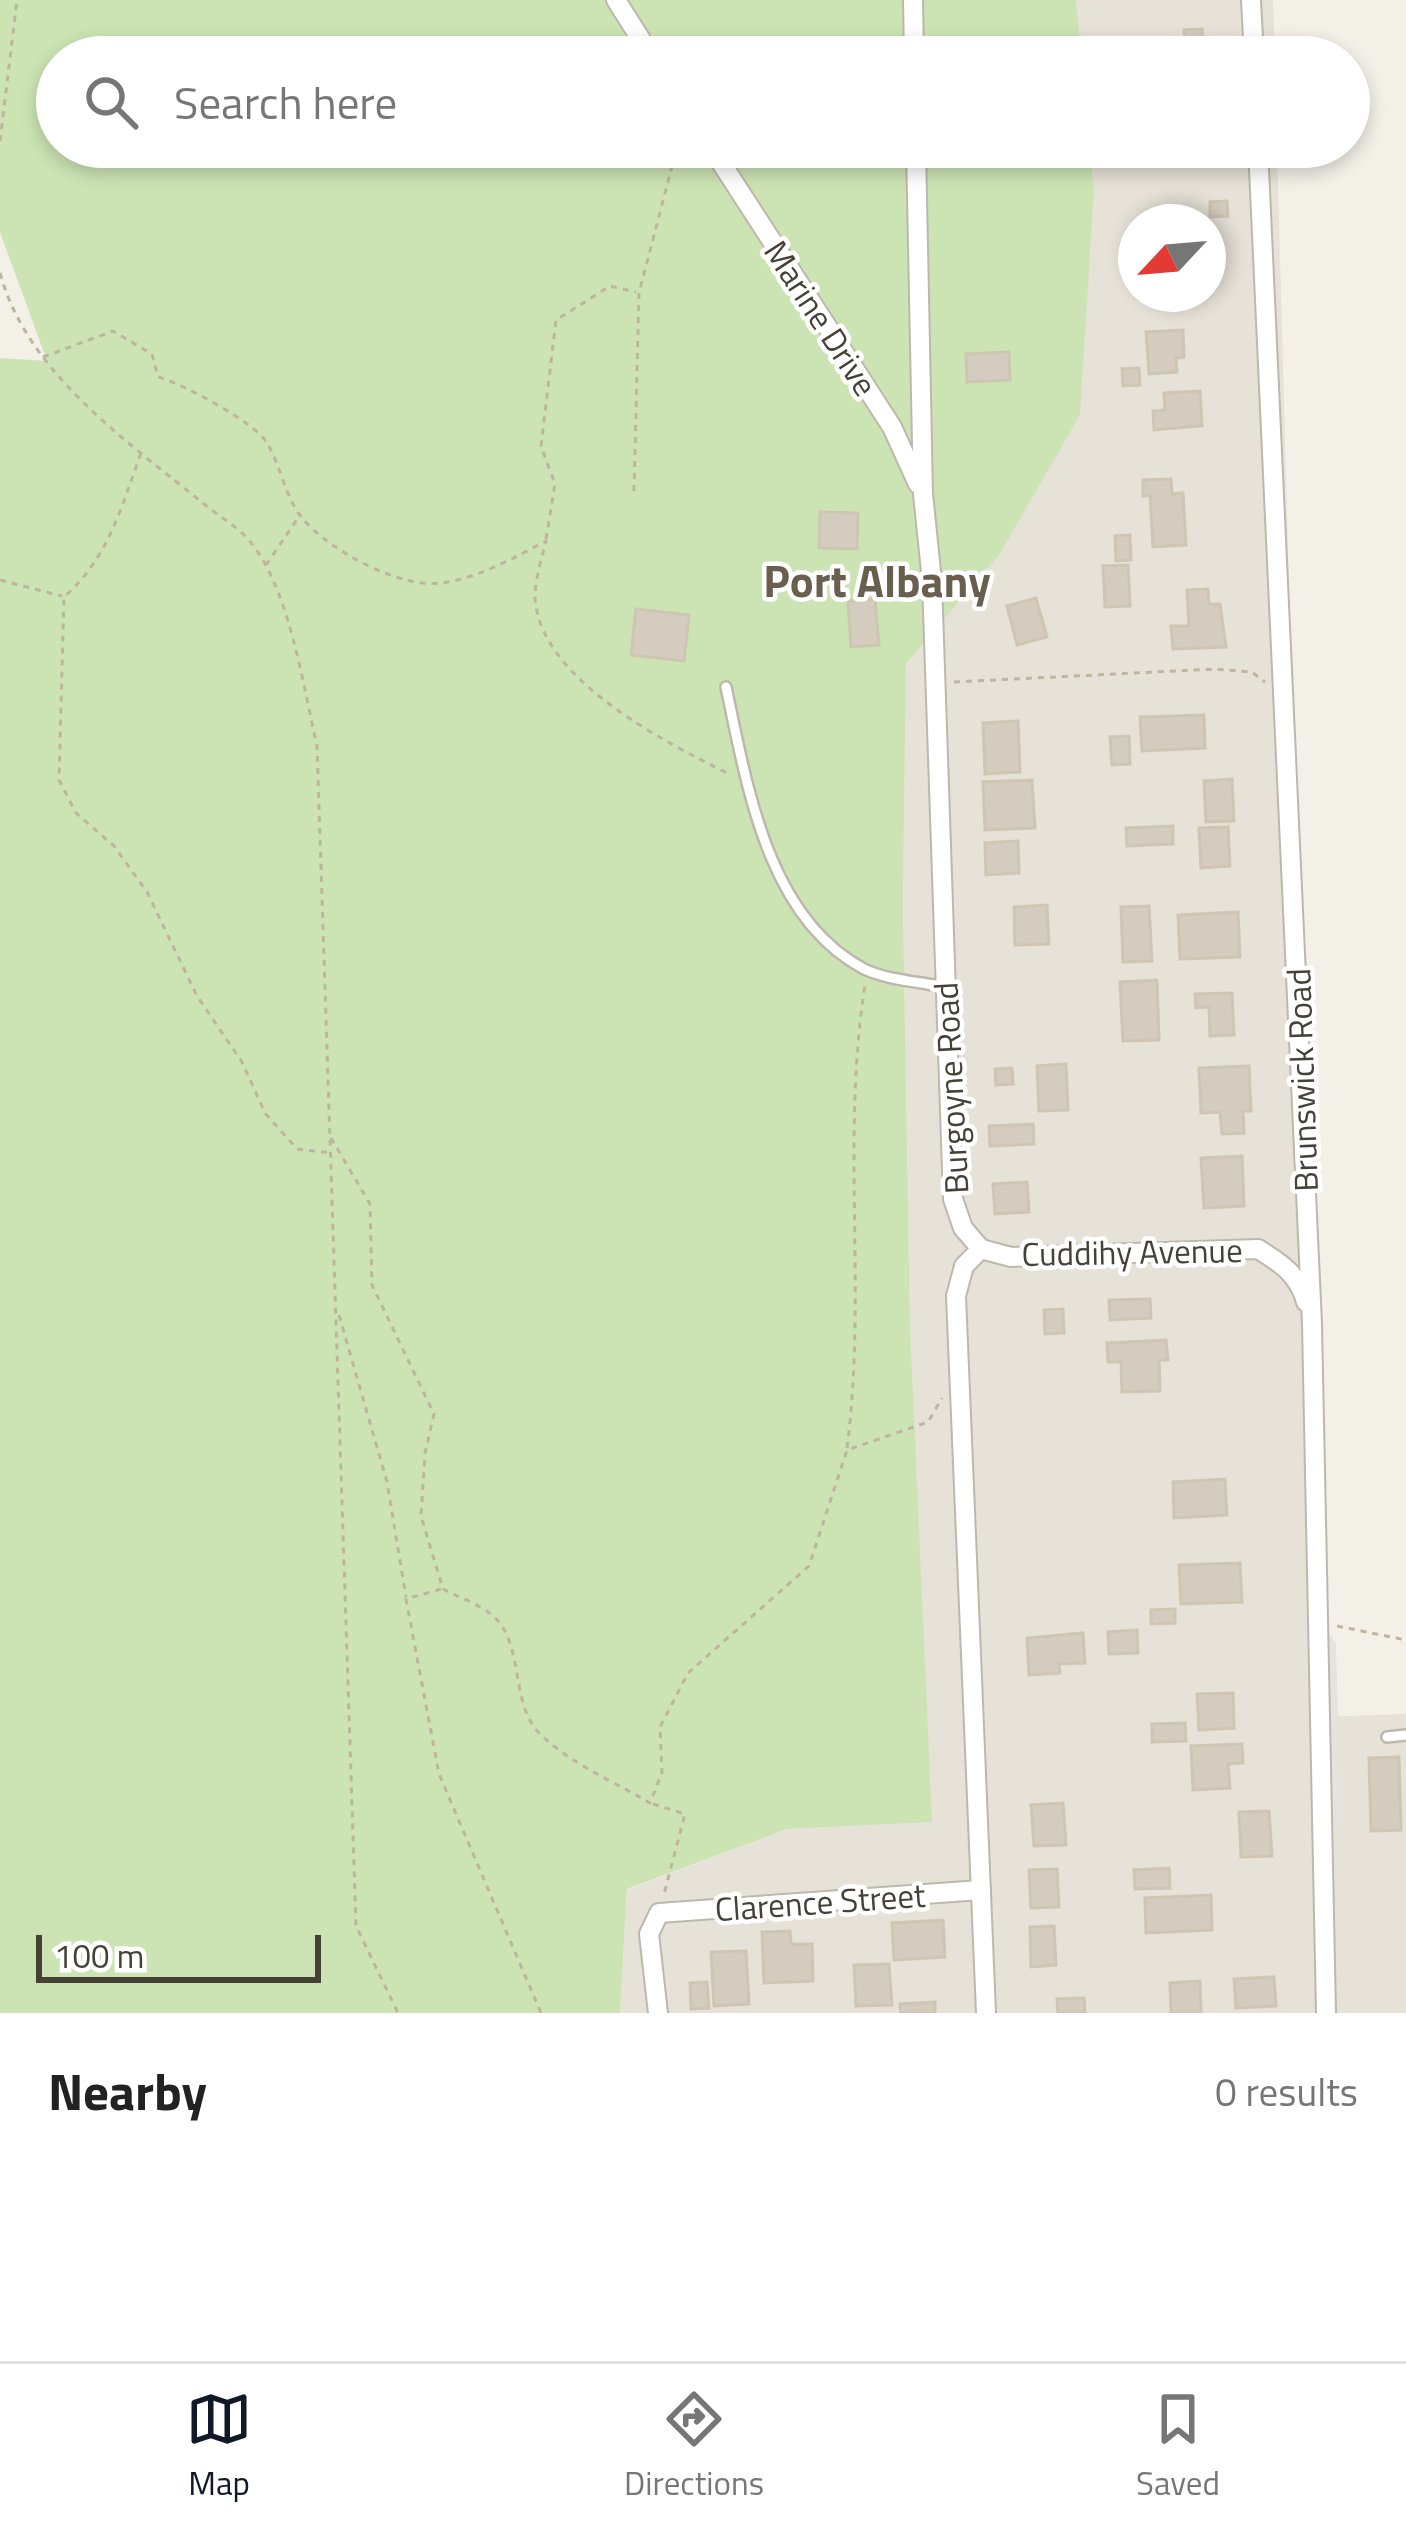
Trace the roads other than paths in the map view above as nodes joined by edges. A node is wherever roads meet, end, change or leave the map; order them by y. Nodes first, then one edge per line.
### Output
1 (616, 0) edge
2 (914, 0) edge
3 (1251, 0) edge
4 (639, 36) edge
5 (914, 36) edge
6 (1253, 36) edge
7 (725, 168) edge
8 (916, 168) edge
9 (1259, 168) edge
10 (923, 494) junction
11 (726, 687) dead end
12 (946, 987) junction
13 (981, 1249) junction
14 (1312, 1324) junction
15 (1406, 1735) edge
16 (1387, 1737) dead end
17 (982, 1890) junction
18 (658, 2013) edge
19 (986, 2013) edge
20 (1326, 2013) edge

1 - 4 street
2 - 5 street
3 - 6 street
7 - 10 street, Marine Drive
8 - 10 street, Burgoyne Road
9 - 14 street, Brunswick Road
10 - 12 street, Burgoyne Road
11 - 12 lane
12 - 13 street, Burgoyne Road
13 - 14 street, Cuddihy Avenue
13 - 17 street
14 - 20 street, Brunswick Road
15 - 16 lane
17 - 18 street, Clarence Street
17 - 19 street

